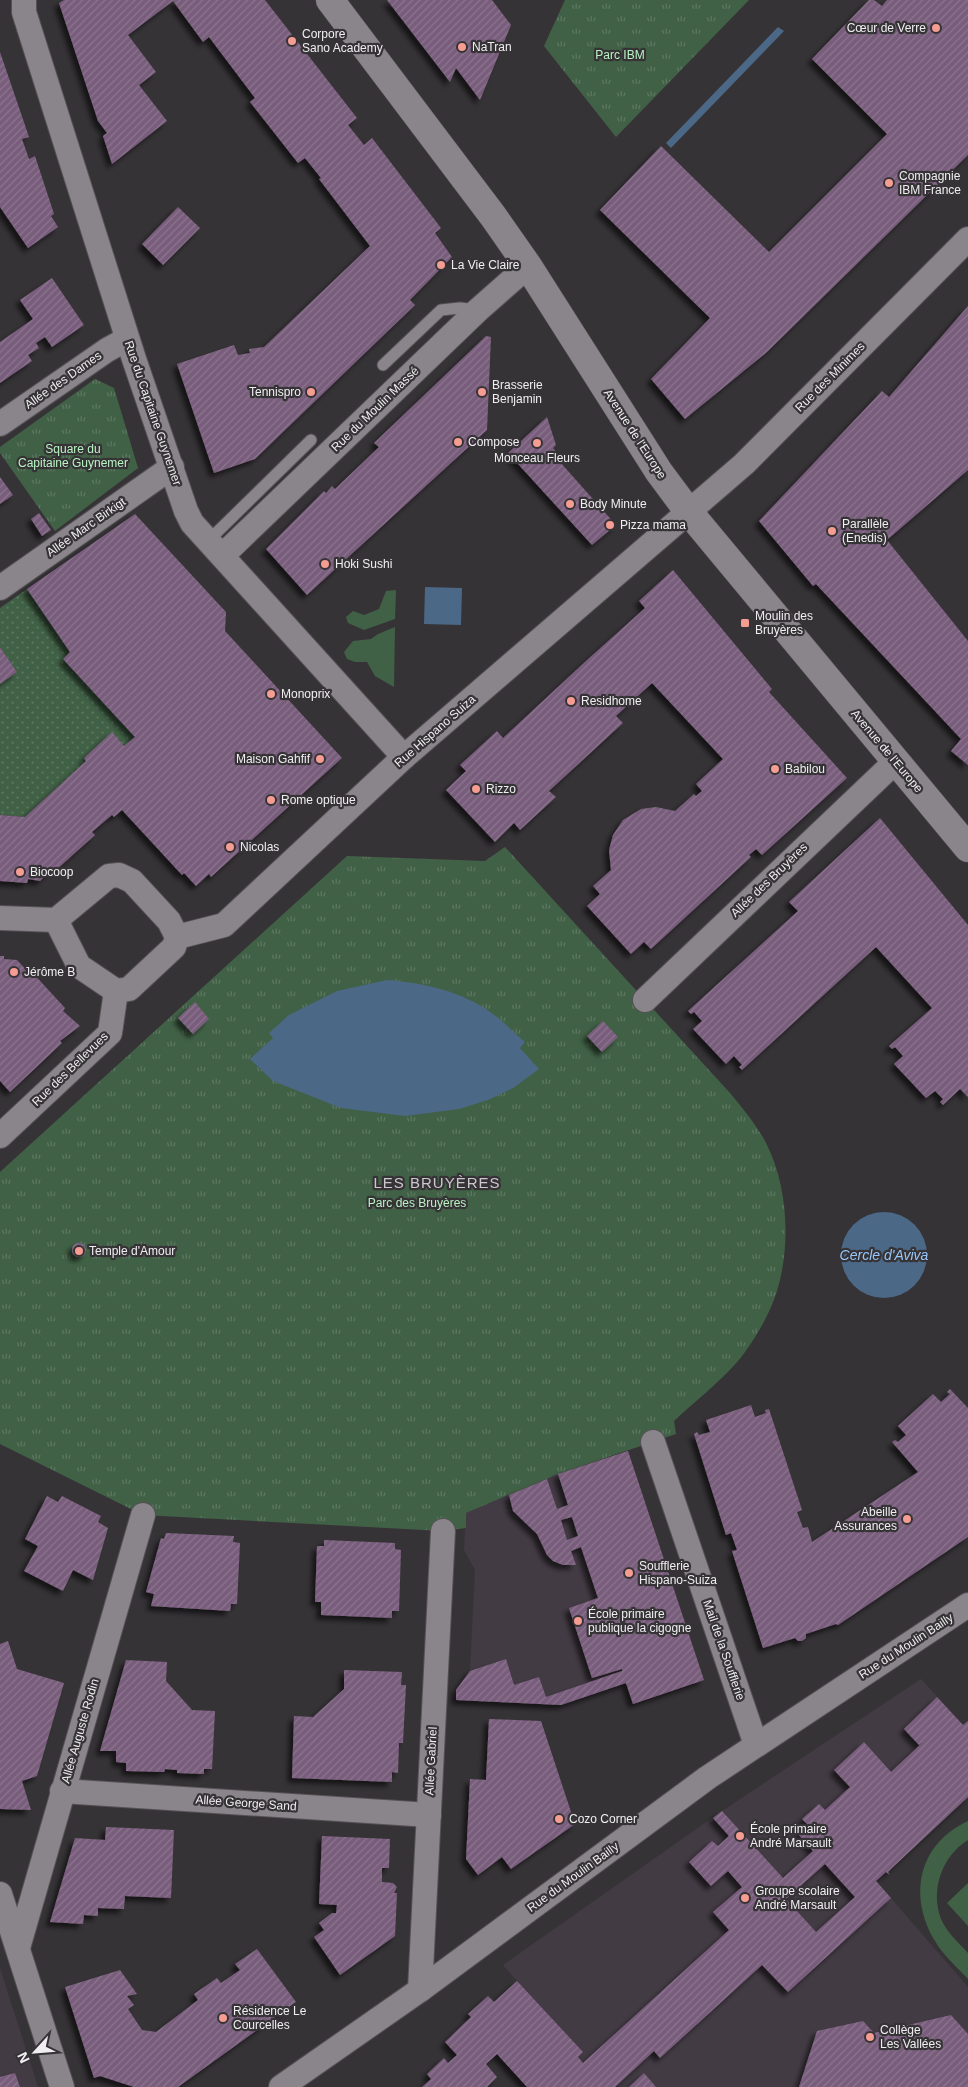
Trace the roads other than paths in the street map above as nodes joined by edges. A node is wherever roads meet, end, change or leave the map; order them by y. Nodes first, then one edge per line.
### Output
1 (24, 0) edge
2 (330, 0) edge
3 (968, 239) edge
4 (528, 266) junction
5 (478, 310) junction
6 (128, 340) junction
7 (382, 365) dead end
8 (0, 424) edge
9 (311, 440) dead end
10 (172, 467) junction
11 (688, 511) junction
12 (216, 547) junction
13 (0, 588) edge
14 (404, 757) junction
15 (895, 762) junction
16 (968, 848) edge
17 (0, 918) edge
18 (56, 920) junction
19 (177, 937) junction
20 (116, 991) junction
21 (645, 1000) dead end
22 (0, 1136) edge
23 (653, 1442) dead end
24 (144, 1515) dead end
25 (443, 1531) dead end
26 (968, 1605) edge
27 (756, 1745) junction
28 (62, 1791) junction
29 (429, 1815) junction
30 (0, 1894) edge
31 (18, 1948) junction
32 (420, 1990) junction
33 (62, 2087) edge
34 (281, 2087) edge

1 - 6 street, Rue du Capitaine Guynemer
2 - 4 main road, Avenue de l'Europe
3 - 11 street, Rue des Minimes
4 - 5 street, Rue du Moulin Massé
4 - 11 main road, Avenue de l'Europe
5 - 7 lane
5 - 12 street, Rue du Moulin Massé
6 - 8 street, Allée des Dames
6 - 10 street, Rue du Capitaine Guynemer
9 - 12 lane
10 - 12 street, Rue du Capitaine Guynemer
10 - 13 street, Allée Marc Birkigt
11 - 14 street, Rue Hispano Suiza
11 - 15 main road, Avenue de l'Europe
12 - 14 street, Rue du Capitaine Guynemer
14 - 19 street, Rue Hispano Suiza
15 - 16 main road, Avenue de l'Europe
15 - 21 street, Allée des Bruyères
17 - 18 street
18 - 19 street
18 - 20 street
19 - 20 street
20 - 22 street, Rue des Bellevues
23 - 27 street, Mail de la Soufflerie
24 - 28 street, Allée Auguste Rodin
25 - 29 street, Allée Gabriel
26 - 27 street, Rue du Moulin Bailly
27 - 32 street, Rue du Moulin Bailly
28 - 29 street, Allée George Sand
28 - 31 street, Allée Auguste Rodin
29 - 32 street, Allée Gabriel
30 - 31 street
31 - 33 street
32 - 34 street, Rue du Moulin Bailly

